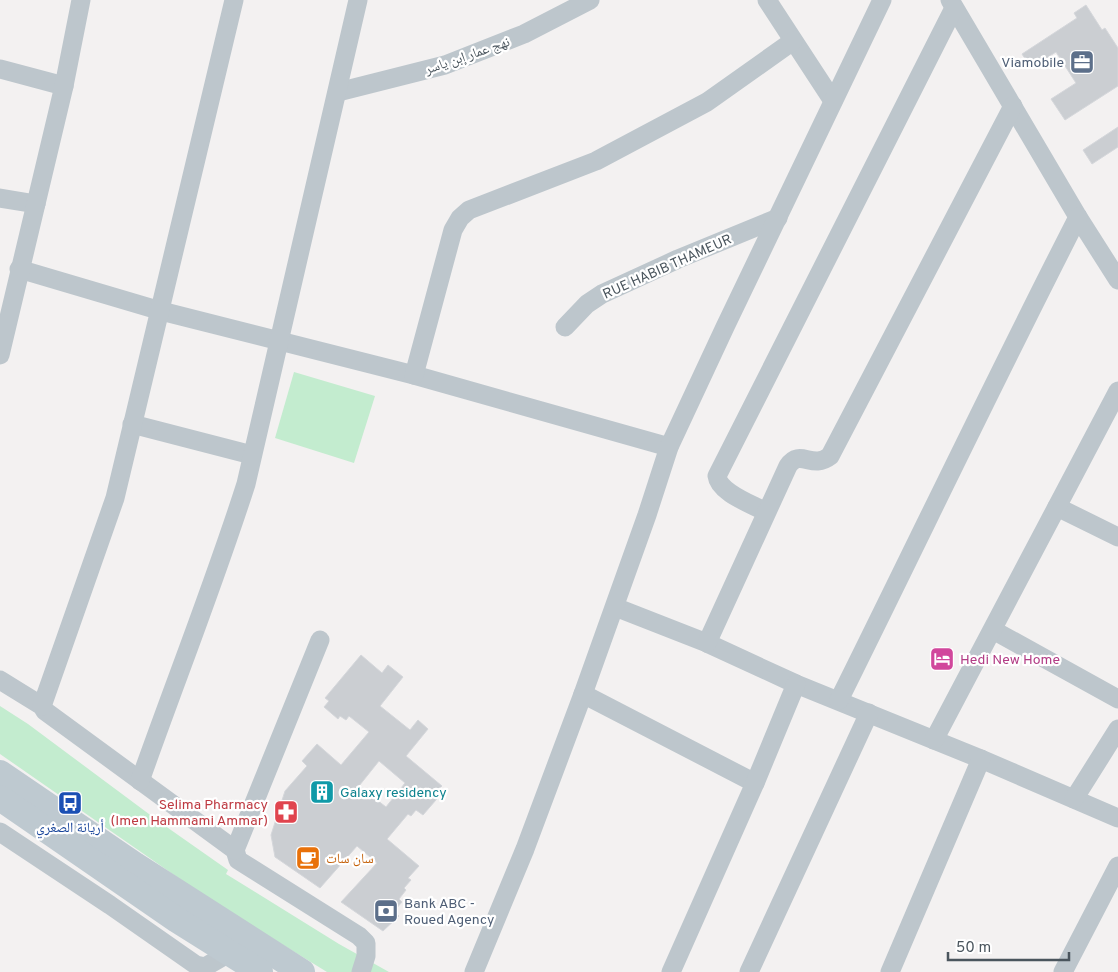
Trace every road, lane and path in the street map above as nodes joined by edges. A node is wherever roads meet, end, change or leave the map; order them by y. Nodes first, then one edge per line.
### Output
1 (82, 0) edge
2 (234, 0) edge
3 (358, 0) edge
4 (590, 0) edge
5 (767, 0) edge
6 (882, 0) edge
7 (952, 4) edge
8 (792, 41) junction
9 (0, 69) edge
10 (64, 86) junction
11 (338, 92) junction
12 (833, 101) junction
13 (1013, 106) junction
14 (0, 198) edge
15 (36, 204) junction
16 (1078, 217) junction
17 (778, 218) junction
18 (19, 269) junction
19 (1118, 280) edge
20 (160, 311) junction
21 (565, 327) dead end
22 (279, 340) junction
23 (0, 355) edge
24 (414, 376) junction
25 (1118, 391) edge
26 (132, 424) junction
27 (670, 447) junction
28 (252, 455) junction
29 (1057, 507) junction
30 (766, 512) junction
31 (1118, 537) edge
32 (615, 607) junction
33 (993, 630) junction
34 (320, 640) dead end
35 (707, 643) junction
36 (0, 680) edge
37 (796, 684) junction
38 (583, 694) junction
39 (1118, 699) edge
40 (839, 700) junction
41 (42, 706) junction
42 (868, 714) junction
43 (1118, 729) edge
44 (934, 740) junction
45 (981, 759) junction
46 (0, 773) edge
47 (140, 781) junction
48 (755, 783) junction
49 (0, 798) edge
50 (1074, 799) junction
51 (1118, 818) edge
52 (0, 832) edge
53 (234, 850) junction
54 (1118, 866) edge
55 (229, 953) junction
56 (260, 972) edge
57 (302, 972) edge
58 (361, 972) edge
59 (474, 972) edge
60 (671, 972) edge
61 (749, 972) edge
62 (890, 972) edge
63 (1063, 972) edge

1 - 10 street
2 - 20 street
3 - 11 street
4 - 11 street, نهج عمار إبن ياسر
5 - 8 street
6 - 12 street
7 - 13 street
7 - 30 street
8 - 12 street
8 - 24 street
9 - 10 street
10 - 15 street
11 - 22 street
12 - 17 street
13 - 16 street
13 - 30 street
14 - 15 street
15 - 18 street
16 - 19 street
16 - 40 street
17 - 21 street, RUE HABIB THAMEUR
17 - 27 street
18 - 20 street
18 - 23 street
20 - 22 street
20 - 26 street
22 - 24 street
22 - 28 street
24 - 27 street
25 - 29 street
26 - 28 street
26 - 41 street
27 - 32 street
28 - 47 street
29 - 31 street
29 - 33 street
30 - 35 street
32 - 35 street
32 - 38 street
33 - 39 street
33 - 44 street
34 - 53 street
35 - 37 street
36 - 41 street
37 - 40 street
37 - 48 street
38 - 48 street
38 - 59 street
40 - 42 street
41 - 47 street
42 - 44 street
42 - 61 street
43 - 50 street
44 - 45 street
45 - 50 street
45 - 62 street
46 - 57 street
47 - 53 street
48 - 60 street
49 - 55 street
50 - 51 street
52 - 55 street
53 - 58 street
54 - 63 street
55 - 56 street

